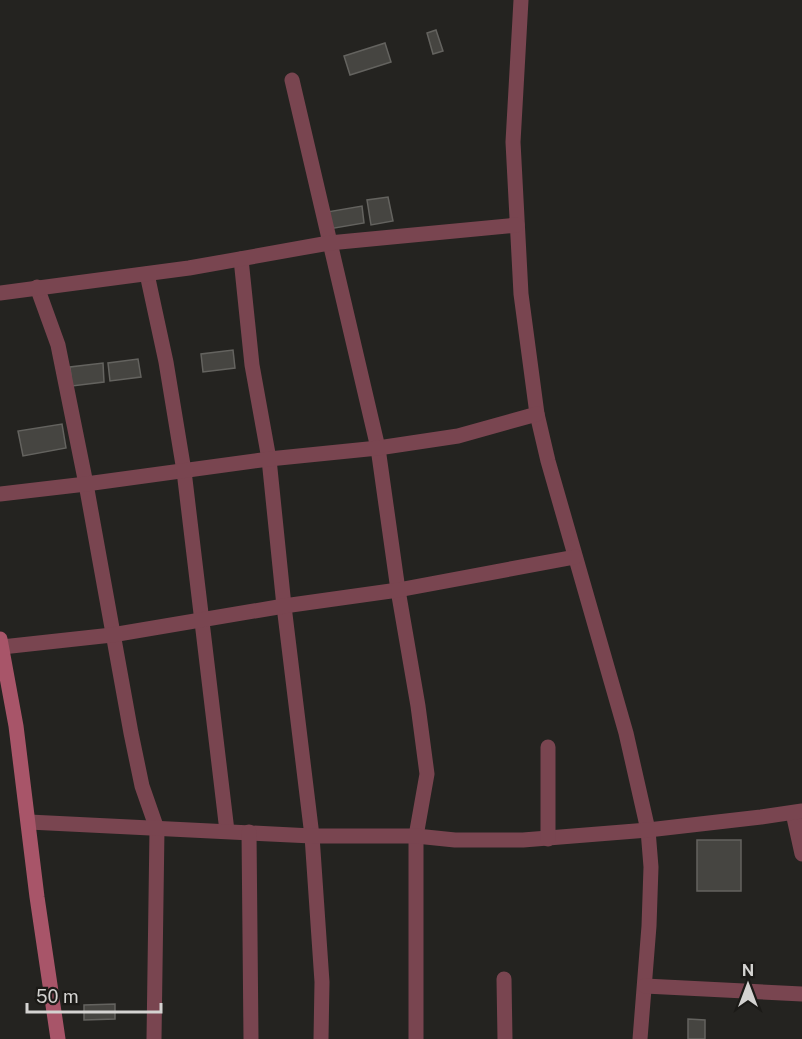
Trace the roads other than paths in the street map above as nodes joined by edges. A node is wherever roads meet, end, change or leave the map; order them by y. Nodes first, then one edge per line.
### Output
1 (521, 0) edge
2 (292, 80) dead end
3 (517, 225) junction
4 (329, 243) junction
5 (241, 259) junction
6 (147, 274) junction
7 (37, 287) junction
8 (0, 293) edge
9 (537, 414) junction
10 (378, 448) junction
11 (269, 459) junction
12 (184, 471) junction
13 (86, 484) junction
14 (0, 494) edge
15 (574, 557) junction
16 (398, 590) junction
17 (284, 606) junction
18 (203, 620) junction
19 (112, 635) junction
20 (1, 643) edge
21 (548, 747) dead end
22 (797, 812) edge
23 (29, 822) junction
24 (157, 829) junction
25 (648, 830) junction
26 (227, 831) junction
27 (249, 832) junction
28 (312, 836) junction
29 (416, 836) junction
30 (548, 839) junction
31 (802, 854) edge
32 (504, 979) dead end
33 (645, 986) junction
34 (802, 994) edge
35 (58, 1039) edge
36 (154, 1039) edge
37 (250, 1039) edge
38 (321, 1039) edge
39 (416, 1039) edge
40 (505, 1039) edge
41 (640, 1039) edge

1 - 3 street
2 - 4 street
3 - 4 street
3 - 9 street
4 - 5 street
4 - 10 street
5 - 6 street
5 - 11 street
6 - 7 street
6 - 12 street
7 - 8 street
7 - 13 street
9 - 10 street
9 - 15 street
10 - 11 street
10 - 16 street
11 - 12 street
11 - 17 street
12 - 13 street
12 - 18 street
13 - 14 street
13 - 19 street
15 - 16 street
15 - 25 street
16 - 17 street
16 - 29 street
17 - 18 street
17 - 28 street
18 - 19 street
18 - 26 street
19 - 20 street
19 - 24 street
20 - 23 main road
21 - 30 street
22 - 25 street
22 - 31 street
23 - 24 street
23 - 35 main road
24 - 26 street
24 - 36 street
25 - 30 street
25 - 33 street
26 - 27 street
27 - 28 street
27 - 37 street
28 - 29 street
28 - 38 street
29 - 30 street
29 - 39 street
32 - 40 street
33 - 34 street
33 - 41 street

